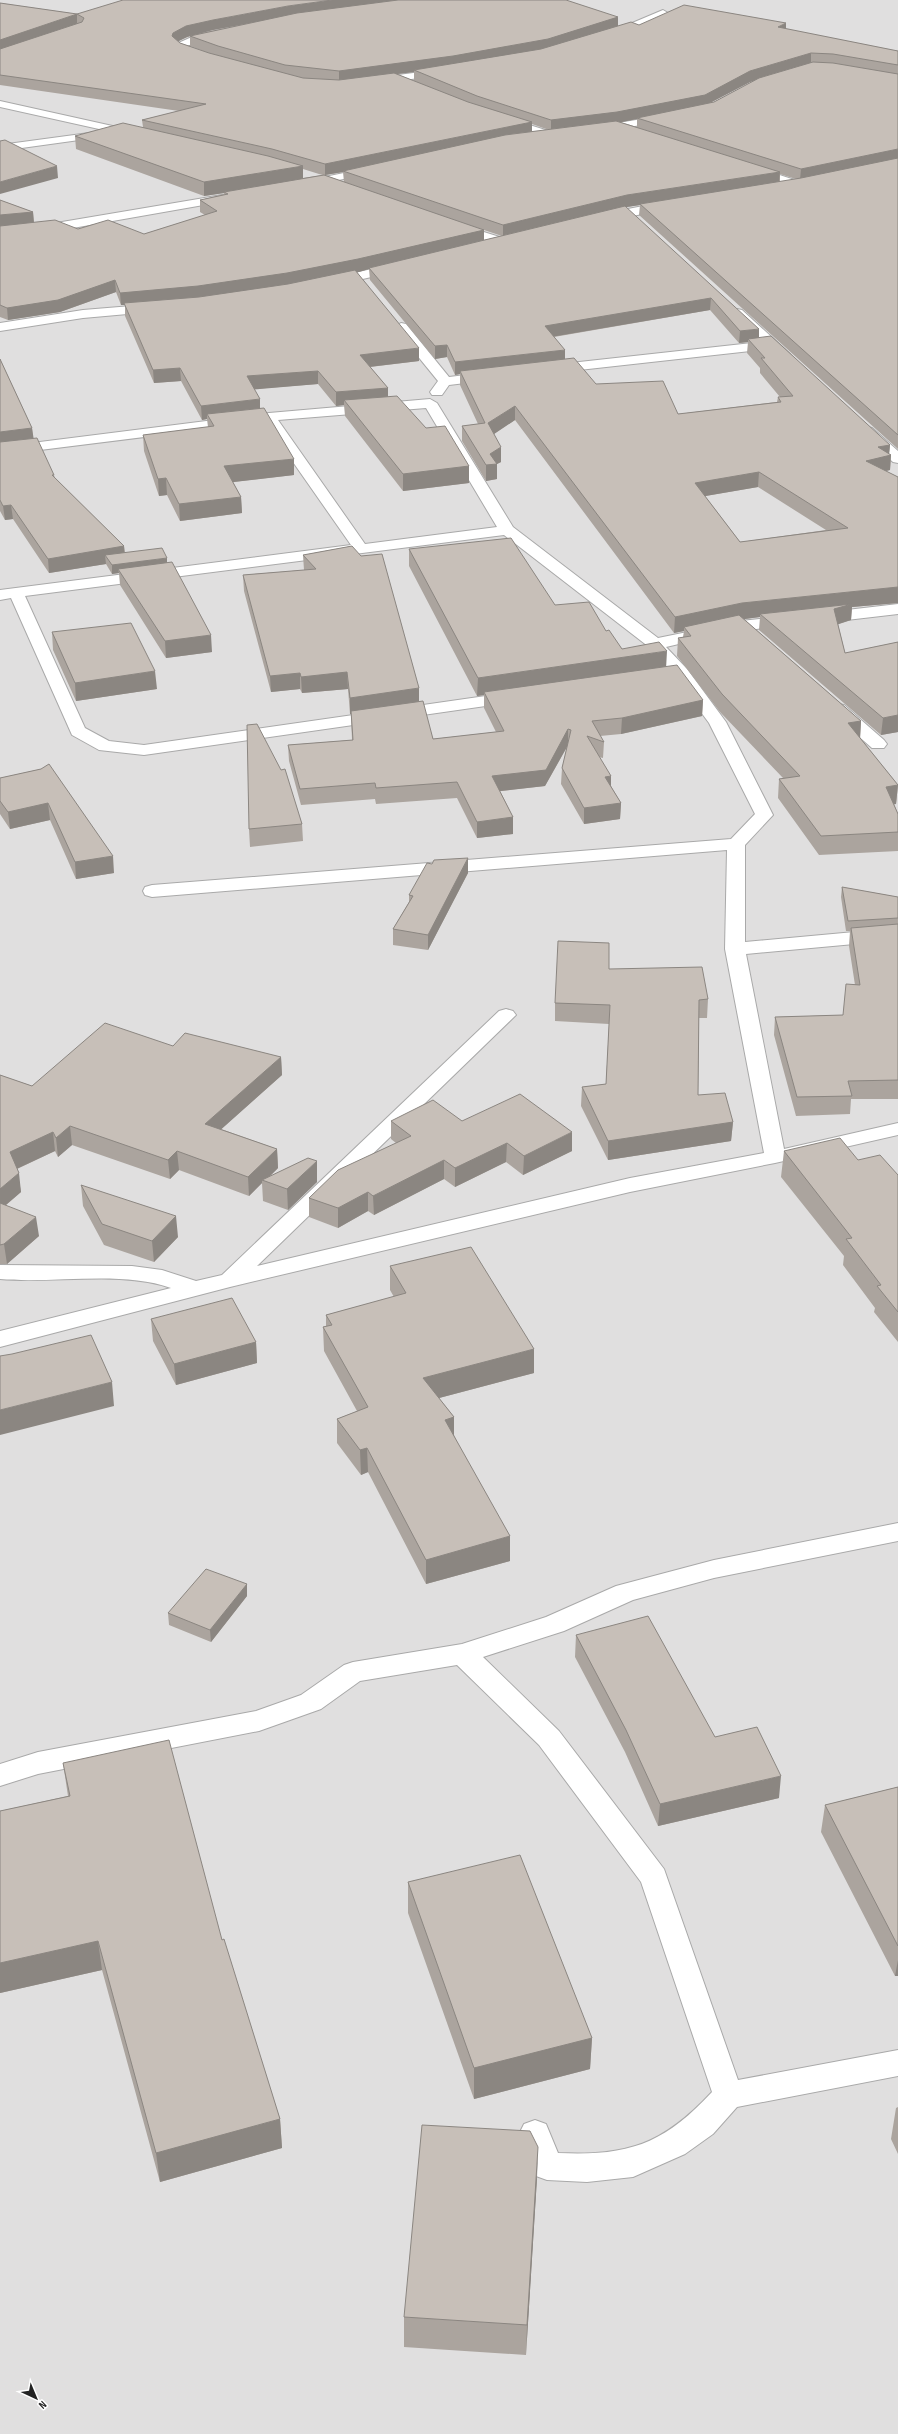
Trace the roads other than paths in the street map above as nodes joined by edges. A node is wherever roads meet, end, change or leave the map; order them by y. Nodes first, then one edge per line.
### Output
1 (663, 13) edge
2 (228, 32) edge
3 (601, 37) edge
4 (214, 60) edge
5 (453, 71) edge
6 (395, 78) junction
7 (365, 83) edge
8 (414, 86) edge
9 (0, 104) edge
10 (492, 116) edge
11 (675, 116) edge
12 (617, 127) junction
13 (586, 130) edge
14 (123, 131) junction
15 (564, 133) edge
16 (639, 134) edge
17 (551, 135) junction
18 (145, 136) edge
19 (525, 138) edge
20 (0, 148) edge
21 (742, 166) edge
22 (386, 167) edge
23 (302, 174) edge
24 (325, 181) junction
25 (815, 182) edge
26 (800, 185) junction
27 (295, 186) edge
28 (347, 189) edge
29 (769, 190) edge
30 (242, 196) edge
31 (682, 203) edge
32 (627, 212) junction
33 (590, 220) edge
34 (441, 222) edge
35 (639, 222) edge
36 (0, 233) edge
37 (517, 239) edge
38 (502, 242) junction
39 (479, 247) edge
40 (411, 263) edge
41 (359, 277) junction
42 (316, 285) edge
43 (369, 289) edge
44 (725, 303) edge
45 (168, 307) edge
46 (394, 320) edge
47 (0, 327) edge
48 (772, 346) junction
49 (794, 366) edge
50 (538, 371) edge
51 (500, 375) edge
52 (445, 381) junction
53 (430, 403) junction
54 (269, 417) junction
55 (858, 423) edge
56 (0, 451) edge
57 (898, 459) edge
58 (507, 530) junction
59 (361, 549) junction
60 (8, 594) edge
61 (898, 609) edge
62 (741, 626) junction
63 (759, 642) edge
64 (655, 644) junction
65 (531, 695) edge
66 (825, 698) edge
67 (878, 744) dead end
68 (736, 844) junction
69 (152, 891) dead end
70 (898, 934) edge
71 (735, 949) junction
72 (506, 1016) dead end
73 (898, 1129) edge
74 (775, 1157) junction
75 (0, 1272) edge
76 (230, 1280) junction
77 (195, 1289) junction
78 (0, 1339) edge
79 (898, 1532) edge
80 (463, 1654) junction
81 (0, 1775) edge
82 (898, 2063) edge
83 (728, 2095) junction
84 (535, 2134) dead end

1 - 3 street
2 - 4 street
5 - 6 street
6 - 7 street
6 - 8 street
9 - 14 street
10 - 17 street
11 - 12 street
12 - 13 street
12 - 16 street
14 - 18 street
14 - 20 street
15 - 17 street
17 - 19 street
21 - 26 street
22 - 24 street
23 - 24 street
24 - 27 street
24 - 28 street
25 - 26 street
26 - 29 street
30 - 36 street
31 - 32 street
32 - 33 street
32 - 35 street
34 - 38 street
37 - 38 street
38 - 39 street
40 - 41 street
41 - 42 street
41 - 43 street
44 - 48 street
45 - 47 street
46 - 52 street
48 - 49 street
48 - 50 street
51 - 52 street
52 - 53 street
53 - 54 street
53 - 58 street
54 - 56 street
54 - 59 street
55 - 57 street
58 - 59 street
58 - 64 street
59 - 60 street
60 - 65 street
61 - 62 street
62 - 63 street
62 - 64 street
64 - 68 street
66 - 67 street
68 - 69 street
68 - 71 street
70 - 71 street
71 - 74 street
72 - 76 street
73 - 74 street
74 - 76 street
75 - 77 street
76 - 77 street
77 - 78 street
79 - 80 street
80 - 81 street
80 - 83 street
82 - 83 street
83 - 84 street

